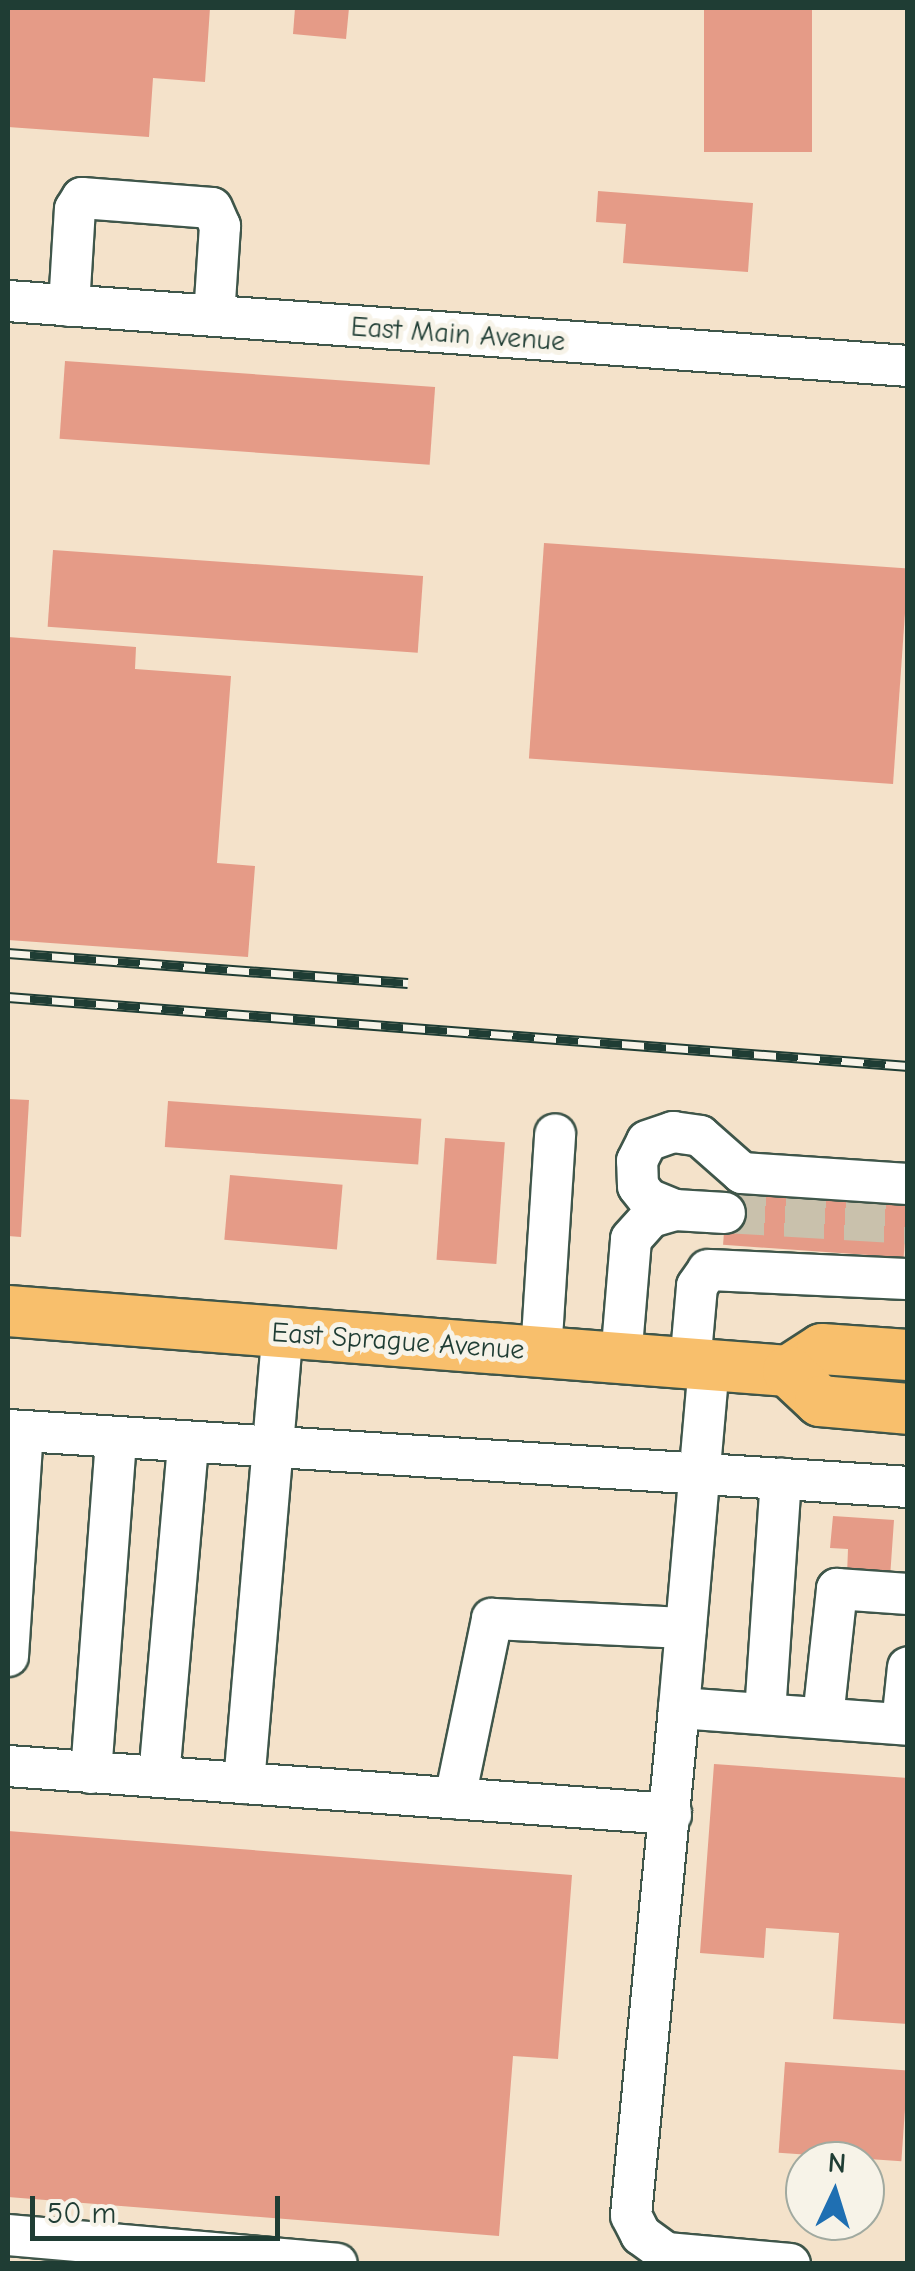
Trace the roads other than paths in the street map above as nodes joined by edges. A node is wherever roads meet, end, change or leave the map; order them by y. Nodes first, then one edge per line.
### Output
1 (8, 301) edge
2 (69, 306) junction
3 (214, 316) junction
4 (908, 366) edge
5 (554, 1134) dead end
6 (908, 1184) edge
7 (675, 1210) junction
8 (725, 1213) tunnel mouth
9 (908, 1279) edge
10 (8, 1311) edge
11 (283, 1332) junction
12 (541, 1353) junction
13 (908, 1356) edge
14 (621, 1360) junction
15 (700, 1366) junction
16 (788, 1371) junction
17 (908, 1409) edge
18 (15, 1431) edge
19 (116, 1439) junction
20 (188, 1444) junction
21 (269, 1451) junction
22 (700, 1474) junction
23 (781, 1479) junction
24 (908, 1487) edge
25 (908, 1594) edge
26 (686, 1628) junction
27 (8, 1656) edge
28 (908, 1667) edge
29 (678, 1708) junction
30 (765, 1712) junction
31 (823, 1718) junction
32 (905, 1725) edge
33 (8, 1766) edge
34 (91, 1773) junction
35 (159, 1777) junction
36 (244, 1783) junction
37 (455, 1798) junction
38 (671, 1814) junction
39 (8, 2235) edge
40 (639, 2249) edge
41 (337, 2264) edge
42 (790, 2264) edge

1 - 2 street, East Main Avenue
2 - 3 street, East Main Avenue
2 - 3 street
3 - 4 street, East Main Avenue
5 - 12 street
6 - 7 street
7 - 8 street
7 - 14 street
9 - 15 street
10 - 11 main road, East Sprague Avenue
11 - 12 main road, East Sprague Avenue
11 - 21 street
12 - 14 main road, East Sprague Avenue
13 - 16 main road, East Sprague Avenue
14 - 15 main road, East Sprague Avenue
15 - 16 main road, East Sprague Avenue
15 - 22 street
16 - 17 main road
18 - 19 street
18 - 27 street
19 - 20 street
19 - 34 street
20 - 21 street
20 - 35 street
21 - 22 street
21 - 36 street
22 - 23 street
22 - 26 street
23 - 24 street
23 - 30 street
25 - 31 street
26 - 29 street
26 - 37 street
28 - 32 street
29 - 30 street
29 - 38 street
30 - 31 street
31 - 32 street
33 - 34 street
34 - 35 street
35 - 36 street
36 - 37 street
37 - 38 street
38 - 40 street
39 - 41 street
40 - 42 street

